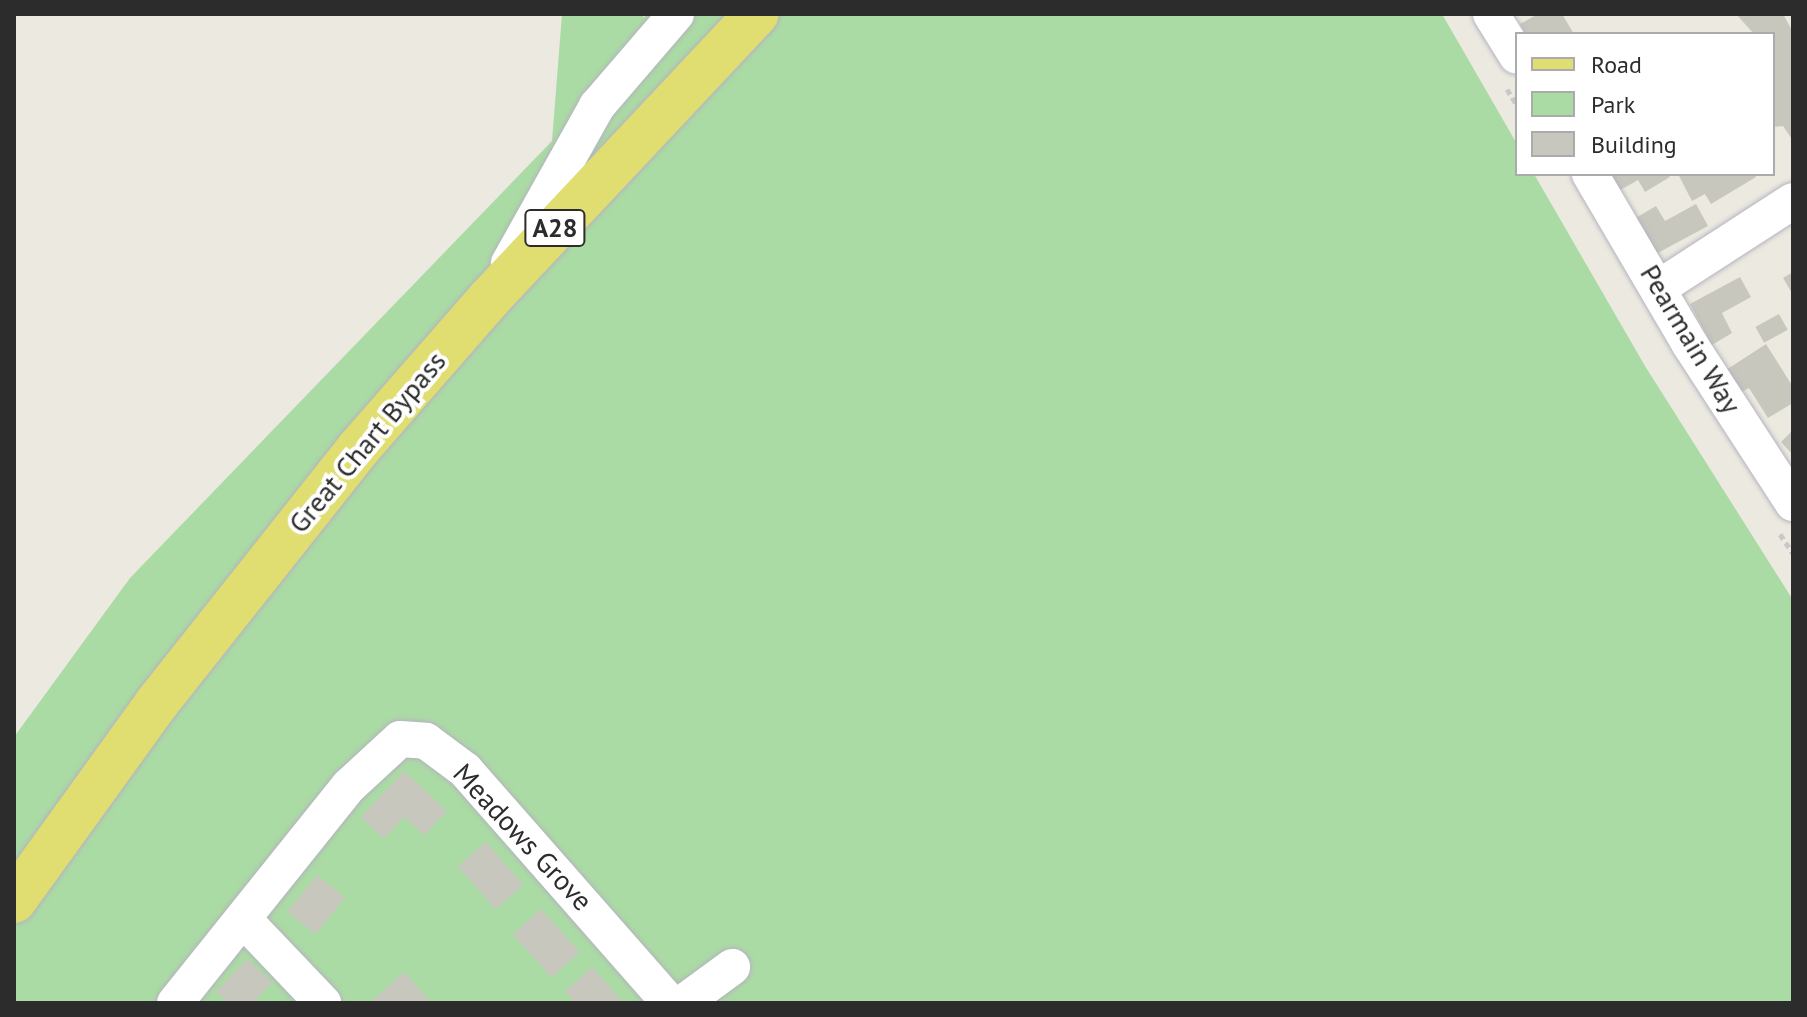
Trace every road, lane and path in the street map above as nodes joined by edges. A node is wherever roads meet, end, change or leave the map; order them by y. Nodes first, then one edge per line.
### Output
1 (676, 14) edge
2 (757, 14) edge
3 (1491, 14) edge
4 (1515, 53) edge
5 (1591, 176) edge
6 (1793, 201) edge
7 (1660, 287) junction
8 (489, 299) junction
9 (1793, 503) edge
10 (14, 901) edge
11 (244, 920) junction
12 (732, 967) dead end
13 (175, 1003) edge
14 (323, 1003) edge
15 (670, 1003) edge
16 (683, 1003) edge

1 - 8 street
2 - 8 main road, Great Chart Bypass / A28
3 - 4 street
5 - 7 street, Pearmain Way
6 - 7 street
7 - 9 street, Pearmain Way
8 - 10 main road, Great Chart Bypass / A28
11 - 13 street, Meadows Grove
11 - 14 street
11 - 15 street, Meadows Grove
12 - 16 street

